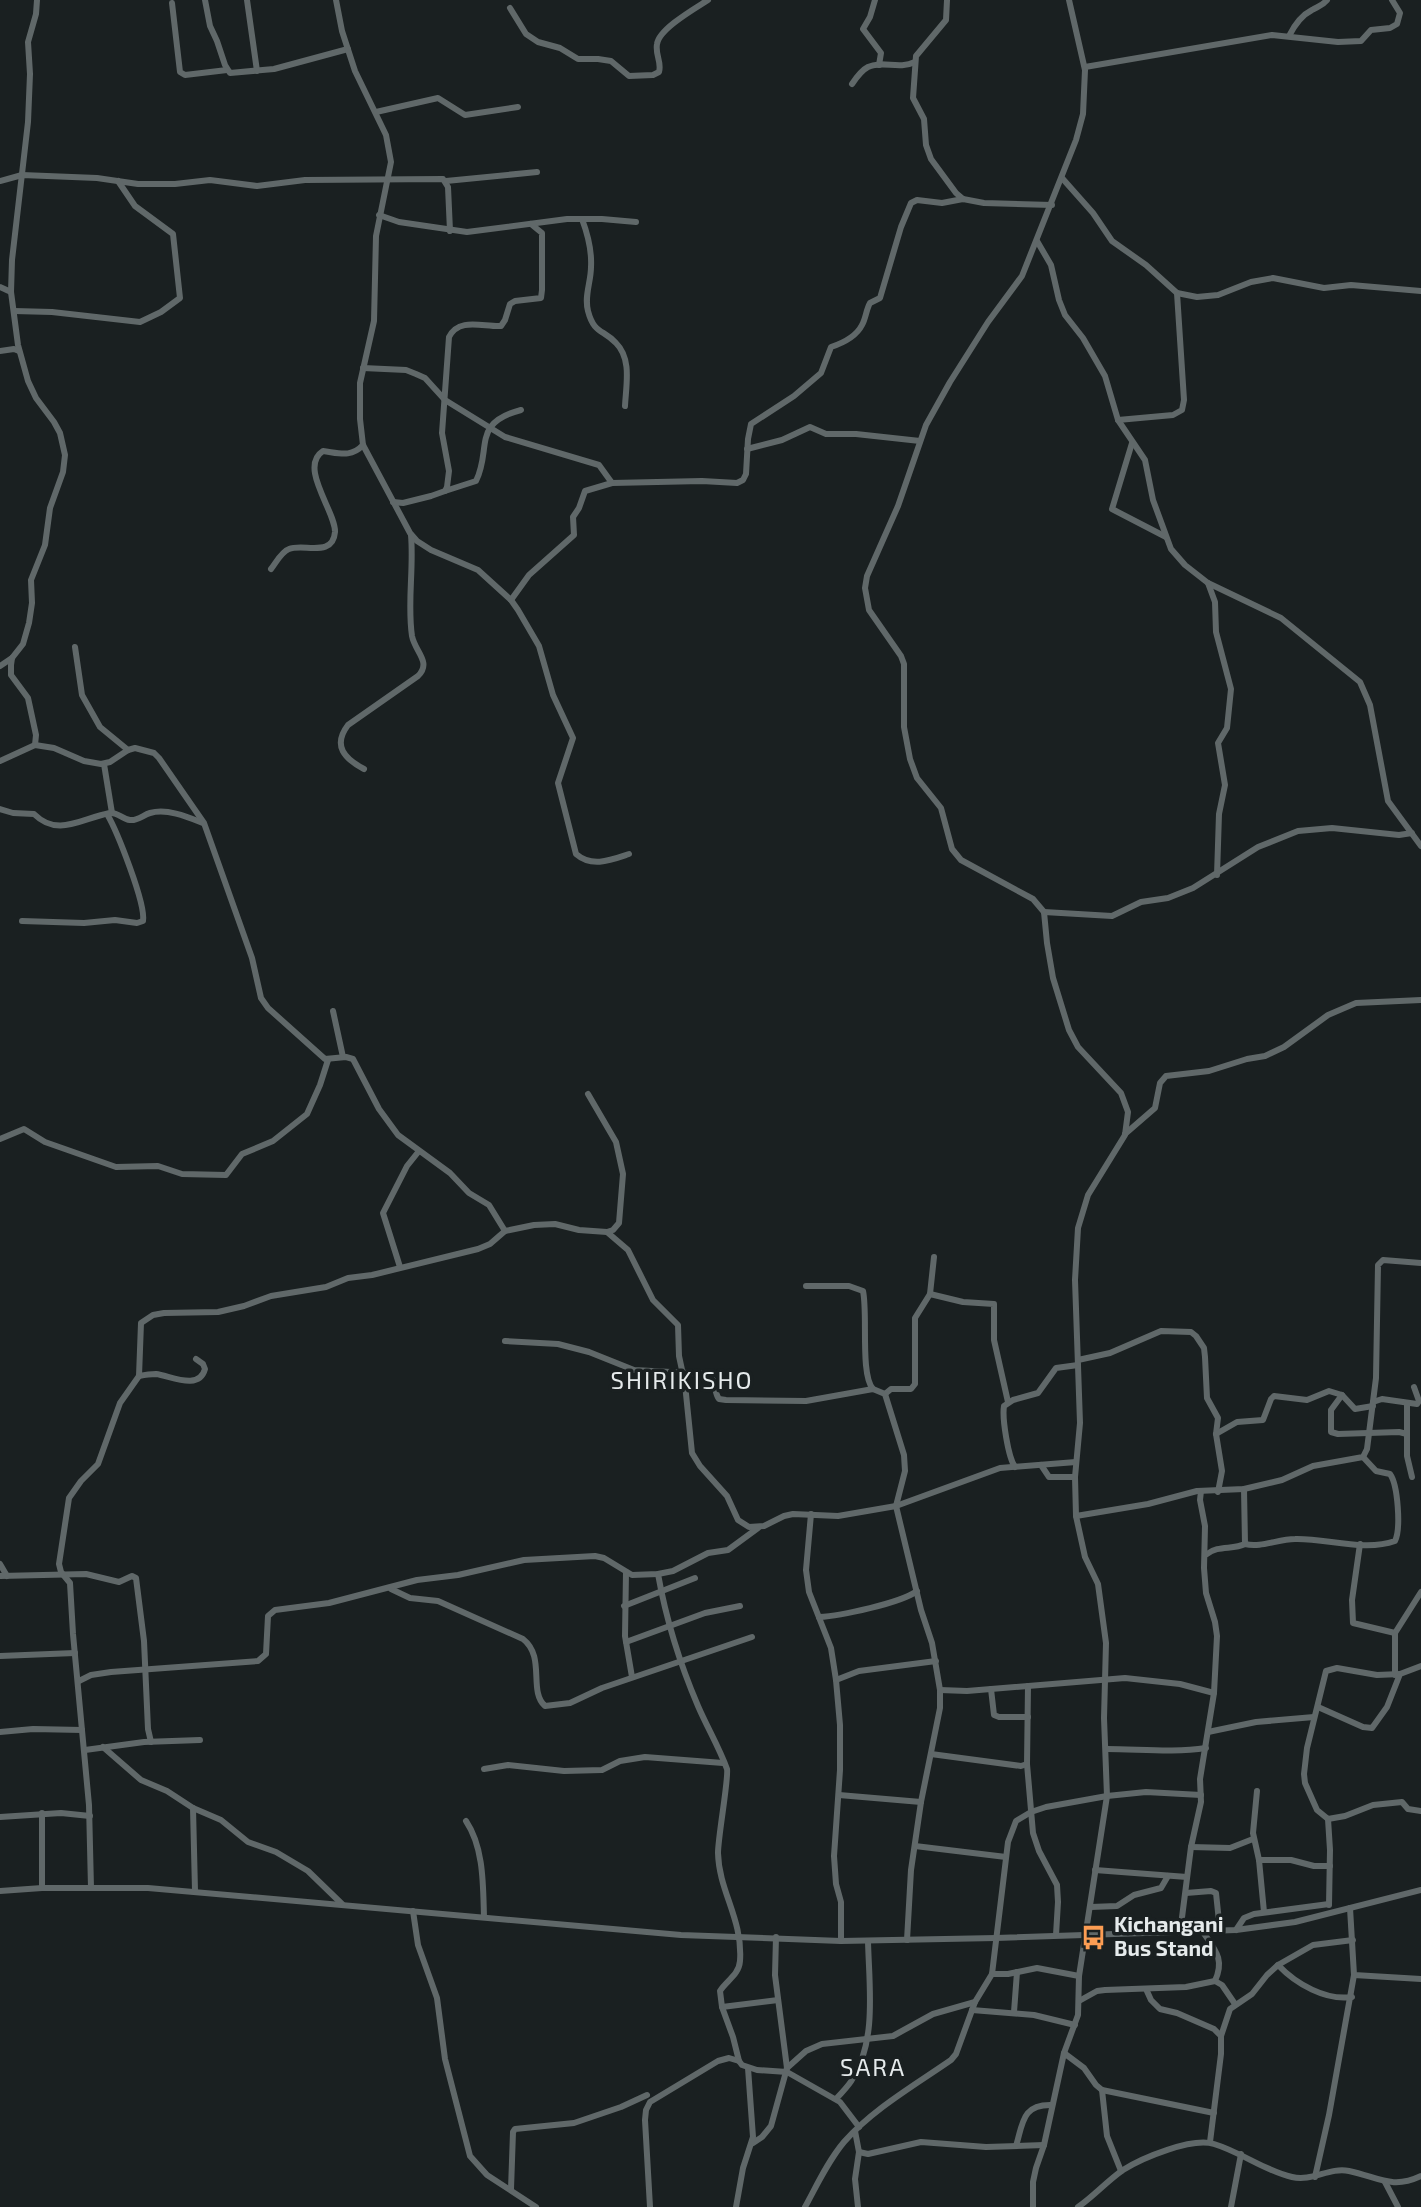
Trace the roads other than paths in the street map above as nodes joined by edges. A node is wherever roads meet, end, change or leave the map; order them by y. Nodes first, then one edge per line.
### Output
1 (37, 0) edge
2 (205, 0) edge
3 (247, 0) edge
4 (336, 0) edge
5 (708, 0) edge
6 (875, 0) edge
7 (947, 0) edge
8 (1069, 0) edge
9 (1327, 0) edge
10 (1392, 0) edge
11 (172, 3) dead end
12 (510, 8) dead end
13 (1289, 36) junction
14 (348, 49) junction
15 (915, 61) junction
16 (879, 65) junction
17 (1085, 67) junction
18 (227, 70) junction
19 (257, 71) junction
20 (852, 83) dead end
21 (518, 107) dead end
22 (376, 112) junction
23 (537, 172) dead end
24 (22, 175) junction
25 (1062, 178) junction
26 (388, 180) junction
27 (0, 181) edge
28 (118, 181) junction
29 (446, 181) junction
30 (963, 199) junction
31 (1052, 205) junction
32 (379, 215) junction
33 (582, 219) junction
34 (636, 222) dead end
35 (531, 224) junction
36 (450, 231) junction
37 (1037, 241) junction
38 (0, 287) edge
39 (1421, 291) edge
40 (11, 292) junction
41 (1177, 293) junction
42 (14, 311) junction
43 (0, 351) edge
44 (19, 351) junction
45 (363, 368) junction
46 (445, 400) junction
47 (625, 406) dead end
48 (522, 410) dead end
49 (1118, 420) junction
50 (491, 429) junction
51 (920, 441) junction
52 (1132, 443) junction
53 (363, 445) junction
54 (747, 449) junction
55 (612, 483) junction
56 (445, 491) junction
57 (393, 502) junction
58 (410, 533) junction
59 (1166, 537) junction
60 (271, 569) dead end
61 (1208, 583) junction
62 (510, 600) junction
63 (75, 647) dead end
64 (12, 658) junction
65 (0, 666) edge
66 (35, 745) junction
67 (128, 750) junction
68 (0, 761) edge
69 (104, 764) junction
70 (364, 769) dead end
71 (0, 809) edge
72 (109, 813) junction
73 (204, 823) junction
74 (1412, 833) junction
75 (1421, 846) edge
76 (629, 853) dead end
77 (1217, 875) junction
78 (1044, 912) junction
79 (22, 921) dead end
80 (1421, 1000) edge
81 (333, 1011) dead end
82 (343, 1057) junction
83 (328, 1060) junction
84 (588, 1094) dead end
85 (1125, 1135) junction
86 (0, 1139) edge
87 (419, 1151) junction
88 (505, 1231) junction
89 (607, 1232) junction
90 (934, 1257) dead end
91 (1421, 1263) edge
92 (400, 1267) junction
93 (806, 1286) dead end
94 (930, 1294) junction
95 (505, 1340) dead end
96 (196, 1359) dead end
97 (1078, 1363) junction
98 (683, 1372) junction
99 (139, 1376) junction
100 (1414, 1387) dead end
101 (873, 1389) junction
102 (885, 1394) junction
103 (1342, 1395) junction
104 (1008, 1402) junction
105 (1407, 1403) junction
106 (1373, 1404) junction
107 (1368, 1433) junction
108 (1216, 1434) junction
109 (1407, 1434) junction
110 (1363, 1457) junction
111 (1076, 1462) junction
112 (1041, 1465) junction
113 (1016, 1467) junction
114 (1075, 1477) junction
115 (1412, 1477) dead end
116 (1244, 1489) junction
117 (1201, 1491) junction
118 (1218, 1492) junction
119 (896, 1506) junction
120 (811, 1514) junction
121 (1076, 1516) junction
122 (758, 1528) junction
123 (1245, 1544) junction
124 (1360, 1544) junction
125 (1206, 1555) junction
126 (0, 1564) edge
127 (626, 1572) junction
128 (659, 1574) junction
129 (64, 1575) junction
130 (4, 1576) edge
131 (695, 1578) dead end
132 (391, 1589) junction
133 (661, 1591) junction
134 (917, 1591) junction
135 (1421, 1592) edge
136 (911, 1596) junction
137 (919, 1600) junction
138 (624, 1606) junction
139 (740, 1606) dead end
140 (819, 1617) junction
141 (670, 1626) junction
142 (1395, 1633) junction
143 (752, 1637) dead end
144 (626, 1642) junction
145 (75, 1653) junction
146 (0, 1656) edge
147 (681, 1661) junction
148 (936, 1661) junction
149 (1421, 1666) edge
150 (144, 1670) junction
151 (1397, 1675) junction
152 (632, 1677) junction
153 (1106, 1679) junction
154 (836, 1680) junction
155 (79, 1681) junction
156 (1028, 1686) junction
157 (990, 1689) junction
158 (940, 1690) junction
159 (1214, 1693) junction
160 (1318, 1707) junction
161 (1028, 1717) junction
162 (1314, 1717) junction
163 (82, 1730) junction
164 (0, 1732) edge
165 (1208, 1732) junction
166 (200, 1740) dead end
167 (151, 1742) junction
168 (103, 1747) junction
169 (1206, 1748) junction
170 (1107, 1749) junction
171 (85, 1750) junction
172 (931, 1754) junction
173 (723, 1763) junction
174 (1027, 1764) junction
175 (484, 1769) dead end
176 (1257, 1791) dead end
177 (839, 1795) junction
178 (1201, 1795) junction
179 (1107, 1796) junction
180 (921, 1802) junction
181 (193, 1808) junction
182 (1421, 1811) edge
183 (1031, 1812) junction
184 (42, 1813) junction
185 (90, 1816) junction
186 (0, 1817) edge
187 (1328, 1819) junction
188 (466, 1821) dead end
189 (1253, 1839) junction
190 (915, 1846) junction
191 (1191, 1847) junction
192 (1006, 1857) junction
193 (1259, 1860) junction
194 (1330, 1866) junction
195 (1095, 1870) junction
196 (1168, 1876) junction
197 (1187, 1877) junction
198 (41, 1888) junction
199 (90, 1888) junction
200 (1421, 1890) edge
201 (0, 1891) edge
202 (195, 1891) junction
203 (1186, 1893) junction
204 (342, 1904) junction
205 (1329, 1904) junction
206 (1091, 1907) junction
207 (1350, 1908) junction
208 (413, 1911) junction
209 (1264, 1912) junction
210 (1330, 1914) junction
211 (484, 1917) junction
212 (1236, 1930) junction
213 (1220, 1931) junction
214 (1203, 1932) junction
215 (1180, 1933) junction
216 (1086, 1934) junction
217 (1056, 1935) junction
218 (739, 1936) junction
219 (776, 1937) junction
220 (996, 1938) junction
221 (907, 1940) junction
222 (1353, 1940) junction
223 (841, 1941) junction
224 (869, 1941) junction
225 (1278, 1965) junction
226 (1017, 1972) junction
227 (992, 1974) junction
228 (1354, 1975) junction
229 (1079, 1976) junction
230 (1421, 1979) edge
231 (1215, 1981) junction
232 (1146, 1989) junction
233 (1352, 1997) junction
234 (778, 2000) junction
235 (1079, 2001) junction
236 (975, 2002) junction
237 (1235, 2004) junction
238 (722, 2007) junction
239 (972, 2010) junction
240 (1014, 2012) junction
241 (1075, 2025) junction
242 (1221, 2036) junction
243 (867, 2040) junction
244 (1064, 2053) junction
245 (738, 2061) junction
246 (748, 2068) junction
247 (787, 2070) junction
248 (1102, 2090) junction
249 (647, 2095) dead end
250 (836, 2099) junction
251 (1052, 2105) junction
252 (1214, 2113) junction
253 (857, 2129) junction
254 (1210, 2142) junction
255 (752, 2143) junction
256 (1044, 2145) junction
257 (1016, 2146) junction
258 (859, 2152) junction
259 (1241, 2154) junction
260 (1121, 2171) junction
261 (1421, 2176) edge
262 (1315, 2177) junction
263 (1385, 2182) junction
264 (511, 2189) junction
265 (855, 2205) edge
266 (536, 2207) edge
267 (650, 2207) edge
268 (736, 2207) edge
269 (805, 2207) edge
270 (1032, 2207) edge
271 (1078, 2207) edge
272 (1231, 2207) edge
273 (1398, 2207) edge

1 - 24 street
2 - 18 street
3 - 19 street
4 - 14 street
5 - 12 street
6 - 16 street
7 - 15 street
8 - 17 street
9 - 13 street
10 - 13 street
11 - 18 street
13 - 17 street
14 - 19 street
14 - 22 street
15 - 16 street
15 - 30 street
16 - 20 street
17 - 25 street
18 - 19 street
21 - 22 street
22 - 26 street
23 - 29 street
24 - 27 street
24 - 28 street
24 - 40 street
25 - 31 street
25 - 41 street
26 - 28 street
26 - 29 street
26 - 32 street
28 - 42 street
29 - 36 street
30 - 31 street
30 - 54 street
31 - 37 street
32 - 36 street
32 - 45 street
33 - 34 street
33 - 35 street
33 - 47 street
35 - 36 street
35 - 46 street
37 - 49 street
37 - 51 street
38 - 40 street
39 - 41 street
40 - 42 street
41 - 49 street
42 - 44 street
43 - 44 street
44 - 64 street
45 - 46 street
45 - 53 street
46 - 50 street
46 - 56 street
48 - 50 street
49 - 52 street
50 - 55 street
50 - 56 street
51 - 54 street
51 - 78 street
52 - 59 street
52 - 59 street
53 - 57 street
53 - 60 street
54 - 55 street
55 - 62 street
56 - 57 street
57 - 58 street
58 - 62 street
58 - 70 street
59 - 61 street
61 - 74 street
61 - 77 street
62 - 76 street
63 - 67 street
64 - 65 street
64 - 66 street
66 - 68 street
66 - 69 street
67 - 69 street
67 - 73 street
69 - 72 street
71 - 72 street
72 - 73 street
72 - 79 street
73 - 83 street
74 - 75 street
74 - 77 street
77 - 78 street
78 - 85 street
80 - 85 street
81 - 82 street
82 - 83 street
82 - 87 street
83 - 86 street
84 - 89 street
85 - 97 street
87 - 88 street
87 - 92 street
88 - 89 street
88 - 92 street
89 - 98 street
90 - 94 street
91 - 106 street
92 - 99 street
93 - 101 street
94 - 102 street
94 - 104 street
95 - 98 street
96 - 99 street
97 - 104 street
97 - 108 street
97 - 111 street
98 - 101 street
98 - 122 street
99 - 129 street
100 - 105 street
101 - 102 street
102 - 119 street
103 - 106 street
103 - 107 street
103 - 108 street
104 - 113 street
105 - 106 street
105 - 109 street
106 - 107 street
107 - 109 street
107 - 110 street
108 - 118 street
109 - 115 street
110 - 116 street
110 - 124 street
111 - 112 street
111 - 114 street
112 - 113 street
112 - 114 street
113 - 119 street
114 - 121 street
116 - 118 street
116 - 123 street
117 - 118 street
117 - 121 street
117 - 125 street
119 - 120 street
119 - 134 street
120 - 122 street
120 - 140 street
121 - 153 street
122 - 128 street
123 - 124 street
123 - 125 street
124 - 142 street
125 - 159 street
126 - 130 street
127 - 128 street
127 - 132 street
127 - 138 street
128 - 133 street
129 - 130 street
129 - 145 street
129 - 150 street
131 - 133 street
132 - 150 street
132 - 152 street
133 - 138 street
133 - 141 street
134 - 136 street
134 - 137 street
135 - 142 street
136 - 137 street
136 - 140 street
137 - 148 street
138 - 144 street
139 - 141 street
140 - 154 street
141 - 144 street
141 - 147 street
142 - 151 street
143 - 147 street
144 - 152 street
145 - 146 street
145 - 155 street
147 - 152 street
147 - 173 street
148 - 154 street
148 - 158 street
149 - 151 street
150 - 155 street
150 - 167 street
151 - 160 street
151 - 160 street
153 - 156 street
153 - 159 street
153 - 170 street
154 - 177 street
155 - 163 street
156 - 157 street
156 - 161 street
157 - 158 street
157 - 161 street
158 - 172 street
159 - 165 street
160 - 162 street
161 - 174 street
162 - 165 street
162 - 187 street
163 - 164 street
163 - 171 street
165 - 169 street
166 - 167 street
167 - 168 street
168 - 171 street
168 - 181 street
169 - 170 street
169 - 178 street
170 - 179 street
171 - 185 street
172 - 174 street
172 - 180 street
173 - 175 street
173 - 218 street
174 - 183 street
176 - 189 street
177 - 180 street
177 - 223 street
178 - 179 street
178 - 191 street
179 - 183 street
179 - 195 street
180 - 190 street
181 - 202 street
181 - 204 street
182 - 187 street
183 - 192 street
183 - 217 street
184 - 185 street
184 - 186 street
184 - 198 street
185 - 199 street
187 - 194 street
188 - 211 street
189 - 191 street
189 - 193 street
190 - 192 street
190 - 221 street
191 - 197 street
192 - 220 street
193 - 194 street
193 - 209 street
194 - 205 street
195 - 196 street
195 - 206 street
196 - 197 street
196 - 206 street
197 - 203 street
198 - 199 street
198 - 201 street
199 - 202 street
200 - 207 street
202 - 204 street
203 - 213 street
203 - 215 street
204 - 208 street
205 - 209 street
205 - 210 street
206 - 216 street
207 - 210 street
207 - 222 street
208 - 211 street
208 - 264 street
209 - 212 street
210 - 212 street
211 - 218 street
212 - 213 street
213 - 214 street
214 - 215 street
214 - 231 street
215 - 216 street
216 - 217 street
216 - 229 street
217 - 220 street
218 - 219 street
218 - 238 street
219 - 223 street
219 - 234 street
220 - 221 street
220 - 227 street
221 - 224 street
222 - 225 street
222 - 228 street
223 - 224 street
224 - 243 street
225 - 233 street
225 - 237 street
226 - 227 street
226 - 229 street
226 - 240 street
227 - 236 street
228 - 230 street
228 - 233 street
229 - 235 street
231 - 232 street
231 - 237 street
232 - 235 street
232 - 242 street
233 - 262 street
234 - 238 street
234 - 247 street
235 - 241 street
236 - 239 street
236 - 243 street
237 - 242 street
238 - 245 street
239 - 240 street
239 - 253 street
240 - 241 street
241 - 244 street
242 - 252 street
243 - 247 street
243 - 250 street
244 - 248 street
244 - 251 street
245 - 246 street
245 - 267 street
246 - 247 street
246 - 255 street
247 - 250 street
247 - 255 street
248 - 252 street
248 - 260 street
249 - 264 street
250 - 253 street
251 - 256 street
251 - 257 street
252 - 254 street
253 - 258 street
253 - 269 street
254 - 259 street
254 - 260 street
255 - 268 street
256 - 257 street
256 - 270 street
257 - 258 street
258 - 265 street
259 - 262 street
259 - 272 street
260 - 271 street
261 - 263 street
262 - 263 street
263 - 273 street
264 - 266 street

